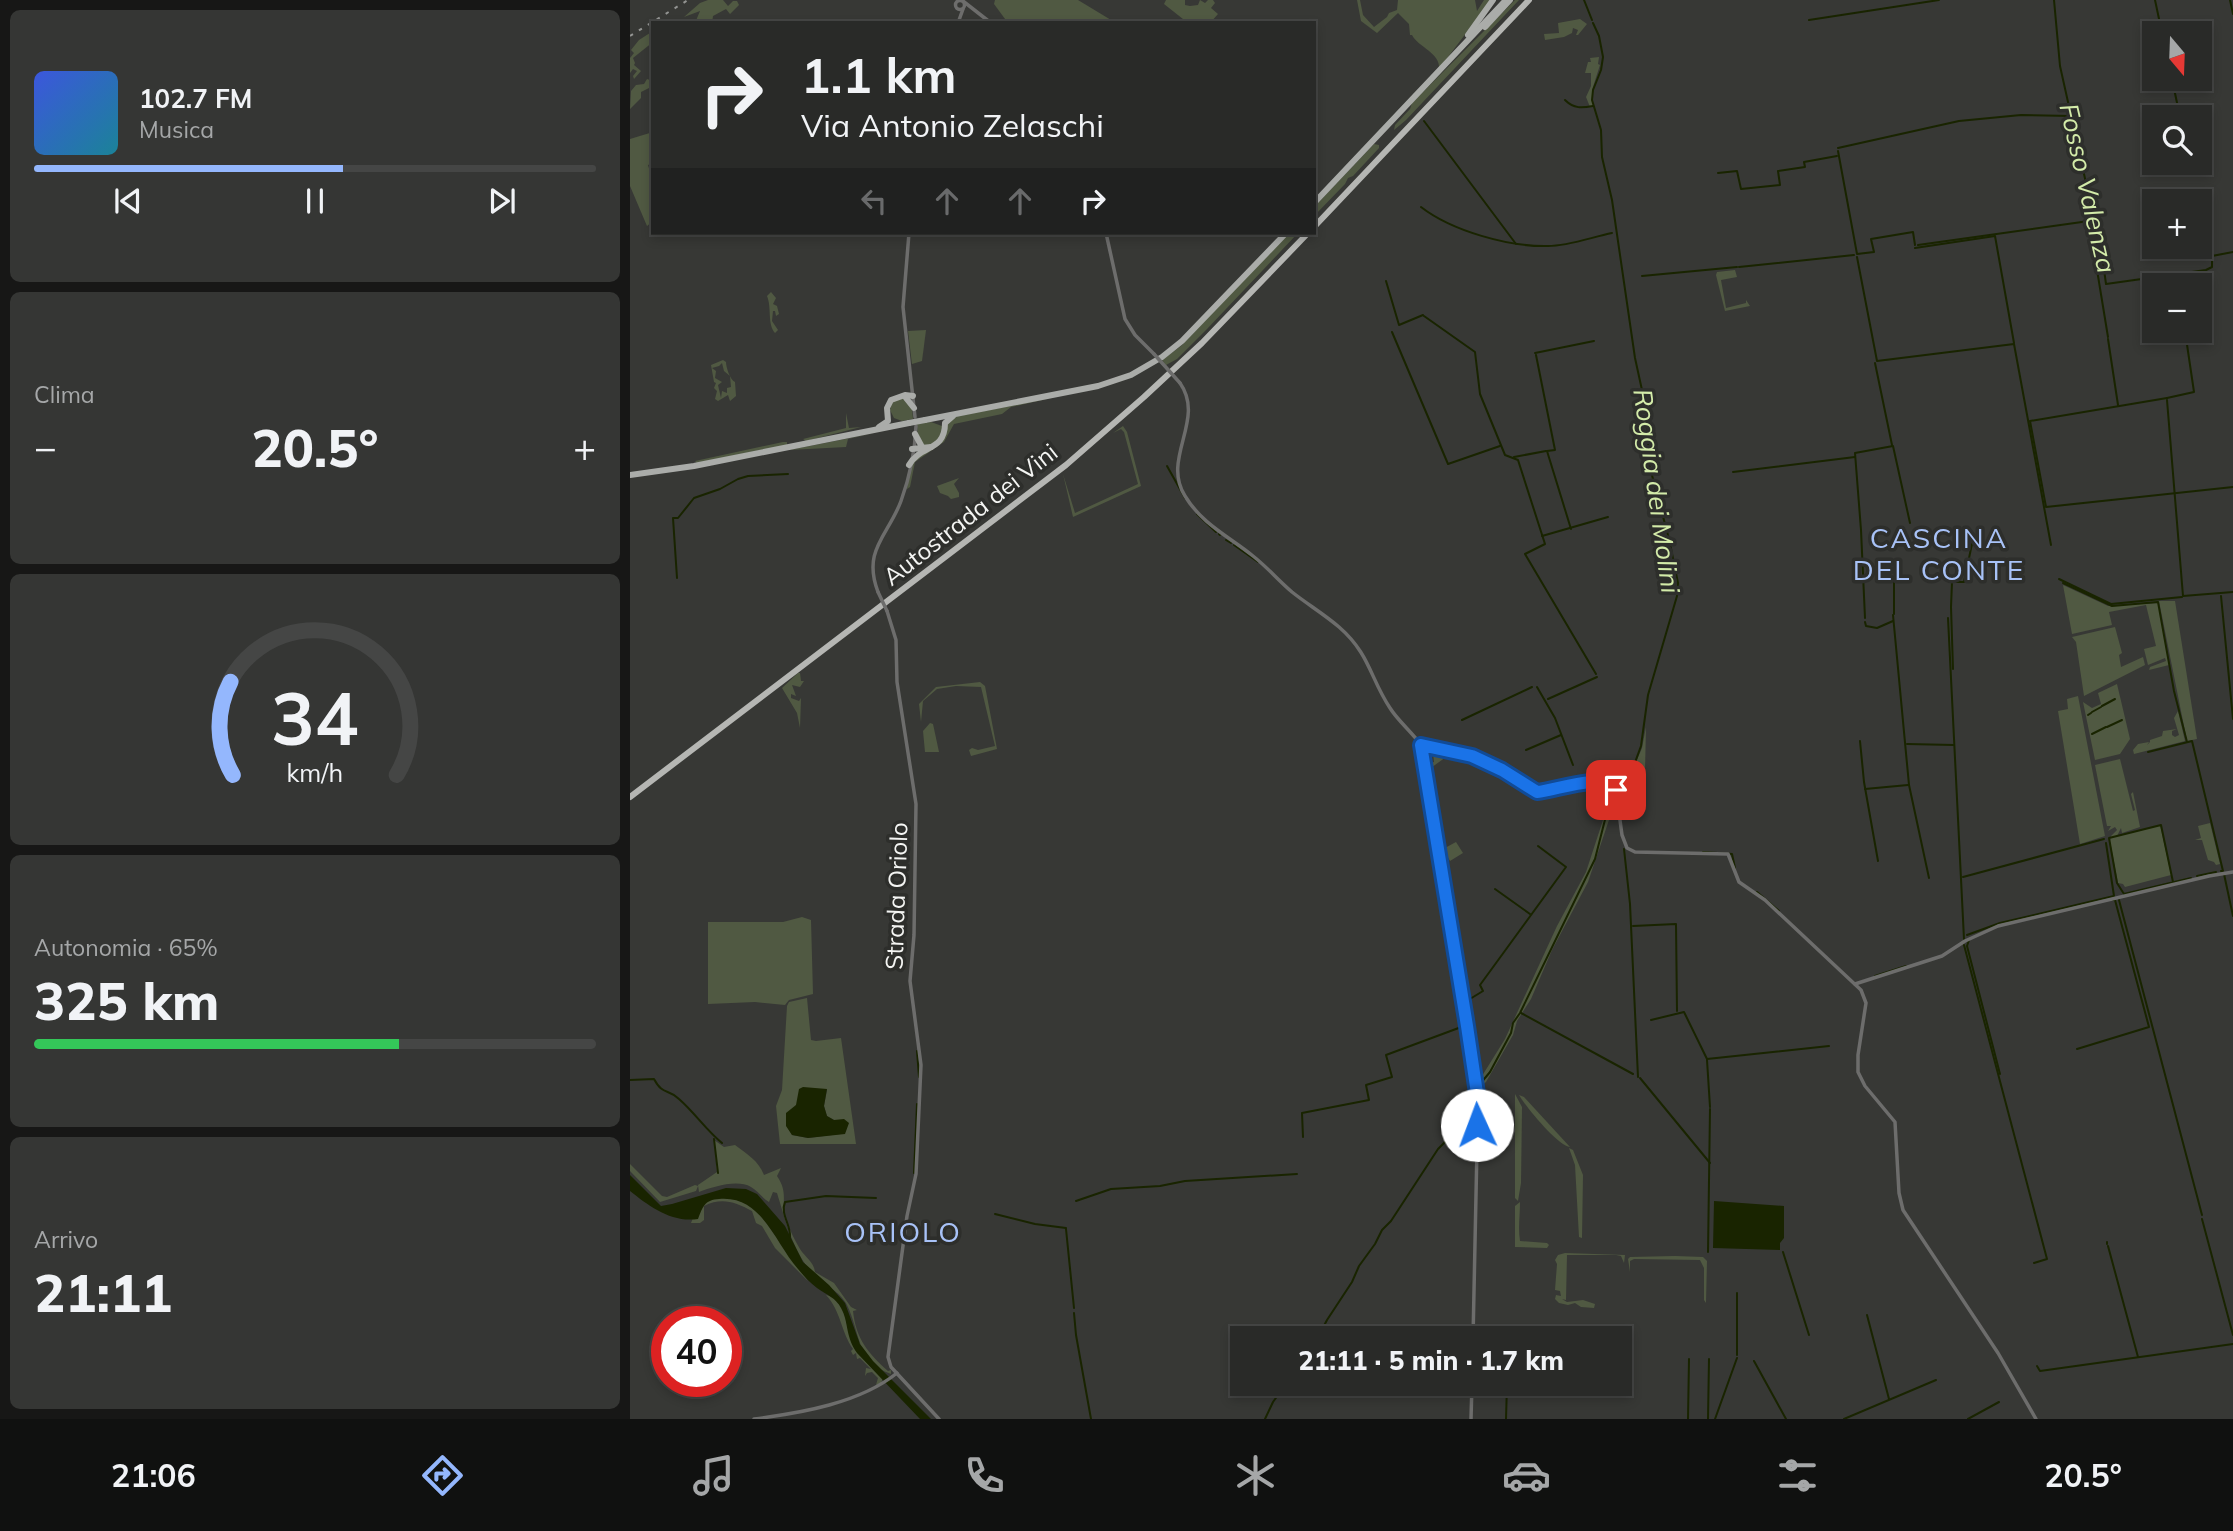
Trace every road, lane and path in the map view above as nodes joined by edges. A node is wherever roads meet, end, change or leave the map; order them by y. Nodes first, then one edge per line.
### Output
1 (1493, 0) edge
2 (1527, 0) edge
3 (1506, 1) edge
4 (960, 3) edge
5 (959, 21) edge
6 (988, 21) edge
7 (1453, 56) junction
8 (1316, 201) edge
9 (1316, 222) edge
10 (909, 235) edge
11 (1106, 235) edge
12 (1284, 235) edge
13 (1304, 235) edge
14 (912, 384) joint
15 (908, 396) junction
16 (914, 408) joint
17 (888, 414) junction
18 (957, 414) junction
19 (915, 417) dead end
20 (925, 420) junction
21 (909, 426) junction
22 (945, 428) junction
23 (874, 430) junction
24 (912, 449) junction
25 (922, 450) junction
26 (909, 465) junction
27 (630, 475) edge
28 (1421, 745) junction
29 (630, 795) edge
30 (2233, 872) edge
31 (1855, 984) junction
32 (1473, 1326) edge
33 (897, 1373) junction
34 (1472, 1396) edge
35 (754, 1419) edge
36 (939, 1419) edge
37 (1471, 1419) edge
38 (2036, 1419) edge

1 - 7 highway
2 - 9 highway
3 - 7 highway
4 - 5 street
4 - 6 street
7 - 8 highway
10 - 14 street
11 - 28 street, bridge
12 - 18 highway
13 - 29 highway, Autostrada dei Vini
14 - 15 highway
15 - 16 highway
15 - 17 highway
16 - 19 street
17 - 21 highway
17 - 23 highway
18 - 20 highway
18 - 22 highway
20 - 21 highway, bridge
20 - 22 highway
21 - 23 highway
21 - 24 street, Strada Oriolo
21 - 25 highway
22 - 25 highway
23 - 27 highway
24 - 25 highway
24 - 26 street, Strada Oriolo
25 - 26 highway
26 - 33 street, Strada Oriolo, bridge
28 - 31 street
28 - 32 street
30 - 31 street
31 - 38 street
33 - 35 street
33 - 36 street
34 - 37 street

